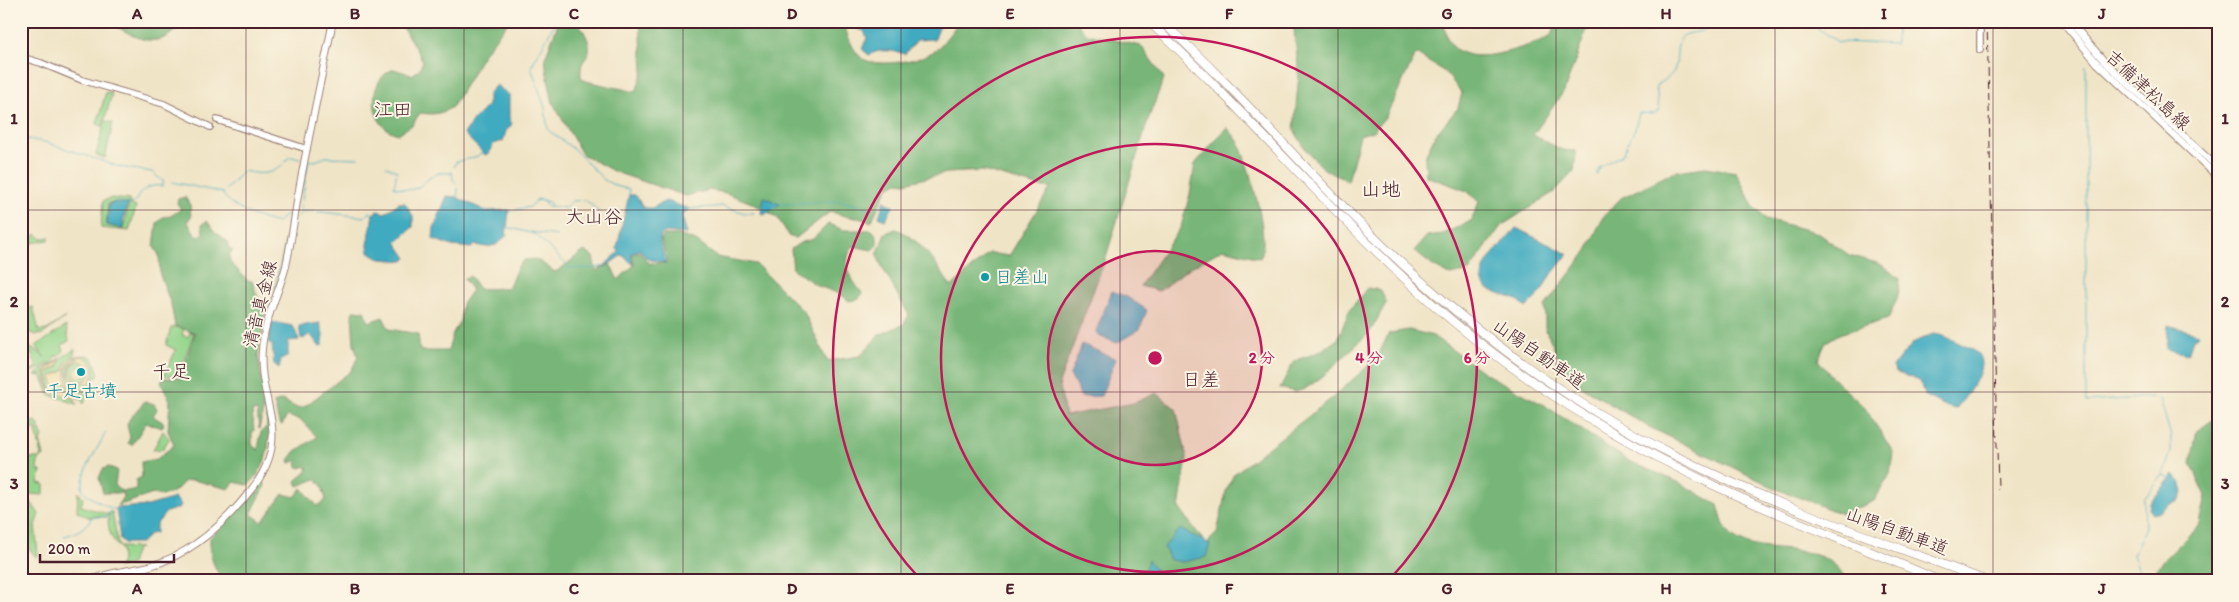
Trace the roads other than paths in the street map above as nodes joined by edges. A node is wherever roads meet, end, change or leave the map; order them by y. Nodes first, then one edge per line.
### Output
1 (333, 21) edge
2 (1148, 21) edge
3 (1161, 21) edge
4 (1980, 21) edge
5 (2062, 21) edge
6 (2070, 21) edge
7 (1980, 50) dead end
8 (21, 57) edge
9 (217, 120) dead end
10 (210, 127) dead end
11 (307, 149) junction
12 (2218, 168) edge
13 (2218, 177) edge
14 (88, 581) edge
15 (1940, 581) edge
16 (1987, 581) edge

1 - 11 main road, 清音真金線
2 - 15 highway, 山陽自動車道
3 - 16 highway, 山陽自動車道
4 - 7 street
5 - 13 main road, 吉備津松島線
6 - 12 main road, 吉備津松島線
8 - 10 street
9 - 11 street
11 - 14 main road, 清音真金線

